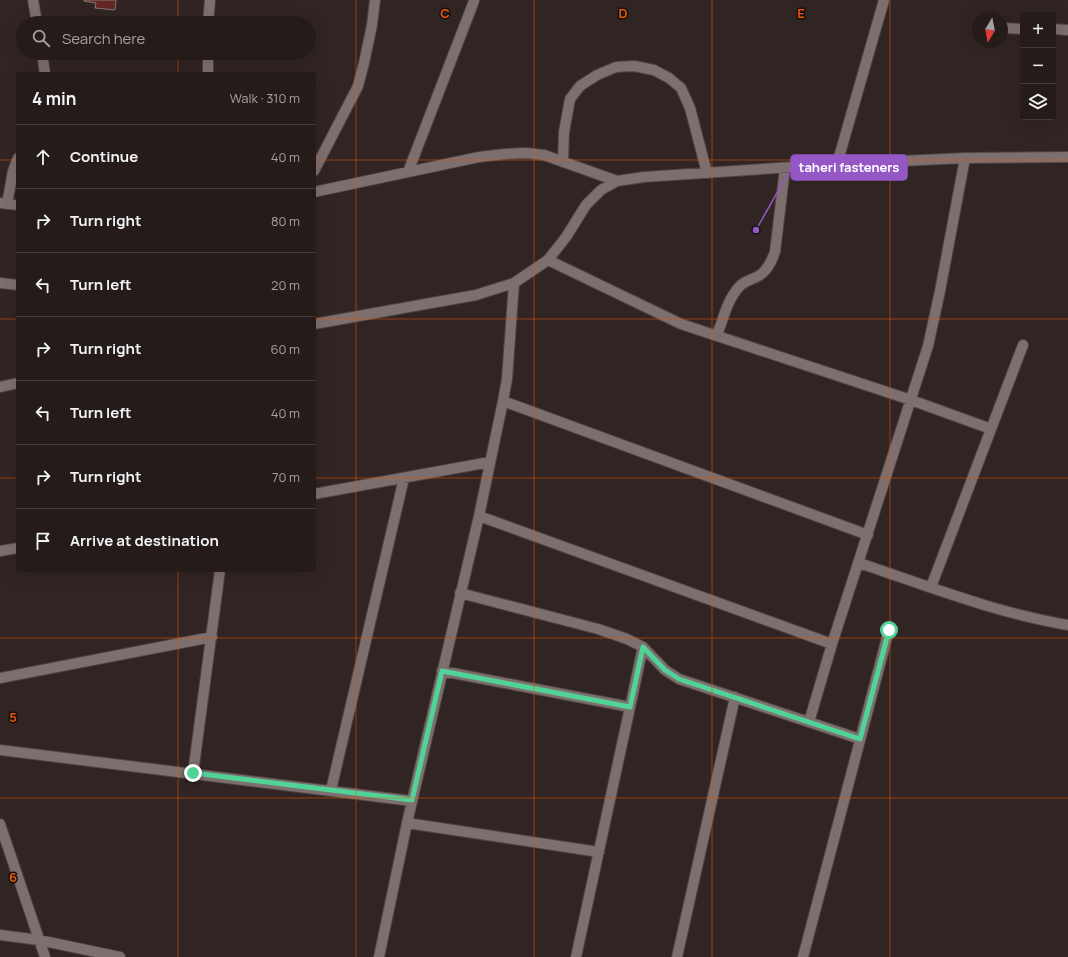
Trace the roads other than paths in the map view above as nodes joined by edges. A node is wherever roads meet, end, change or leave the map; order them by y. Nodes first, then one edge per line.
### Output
1 (33, 0) edge
2 (210, 0) edge
3 (375, 0) edge
4 (884, 0) edge
5 (474, 1) dead end
6 (36, 16) edge
7 (209, 16) edge
8 (1008, 28) edge
9 (1020, 29) edge
10 (1056, 29) edge
11 (1068, 30) edge
12 (43, 60) edge
13 (208, 60) edge
14 (45, 72) edge
15 (208, 72) edge
16 (1068, 157) edge
17 (965, 158) junction
18 (563, 162) junction
19 (16, 163) edge
20 (837, 164) junction
21 (316, 166) edge
22 (785, 168) junction
23 (408, 172) junction
24 (707, 173) junction
25 (617, 181) junction
26 (316, 192) edge
27 (3, 203) edge
28 (16, 205) edge
29 (548, 260) junction
30 (0, 283) edge
31 (514, 283) junction
32 (16, 285) edge
33 (316, 324) edge
34 (717, 335) junction
35 (1023, 345) dead end
36 (16, 383) edge
37 (0, 387) edge
38 (911, 400) junction
39 (503, 401) junction
40 (991, 429) junction
41 (490, 462) junction
42 (404, 478) junction
43 (316, 494) edge
44 (479, 516) junction
45 (868, 534) junction
46 (16, 548) edge
47 (0, 551) edge
48 (859, 563) junction
49 (220, 572) edge
50 (931, 587) junction
51 (460, 593) junction
52 (1068, 625) edge
53 (889, 630) dead end
54 (212, 636) junction
55 (832, 644) junction
56 (643, 647) junction
57 (442, 671) junction
58 (0, 678) edge
59 (735, 697) junction
60 (630, 707) junction
61 (809, 722) junction
62 (860, 739) junction
63 (0, 750) edge
64 (193, 773) junction
65 (331, 790) junction
66 (412, 800) junction
67 (407, 823) junction
68 (0, 824) edge
69 (599, 852) junction
70 (0, 935) edge
71 (39, 940) junction
72 (45, 957) edge
73 (120, 957) edge
74 (379, 957) edge
75 (576, 957) edge
76 (677, 957) edge
77 (803, 957) edge

1 - 6 street
2 - 7 street
3 - 21 street
4 - 20 street
5 - 23 street
8 - 9 street
10 - 11 street
12 - 14 street
13 - 15 street
16 - 17 street
17 - 20 street
17 - 38 street
18 - 23 street
18 - 24 street
18 - 25 street
19 - 27 street
20 - 22 street
22 - 24 street
22 - 34 street
23 - 26 street
24 - 25 street
25 - 29 street
27 - 28 street
29 - 31 street
29 - 34 street
30 - 32 street
31 - 33 street
31 - 39 street
34 - 38 street
35 - 40 street
36 - 37 street
38 - 40 street
38 - 45 street
39 - 41 street
39 - 45 street
40 - 50 street
41 - 42 street
41 - 44 street
42 - 43 street
42 - 65 street
44 - 51 street
44 - 55 street
45 - 48 street
46 - 47 street
48 - 50 street
48 - 55 street
49 - 54 street
50 - 52 street
51 - 56 street
51 - 57 street
53 - 62 street
54 - 58 street
54 - 64 street
55 - 61 street
56 - 59 street
56 - 60 street
57 - 60 street
57 - 66 street
59 - 61 street
59 - 76 street
60 - 69 street
61 - 62 street
62 - 77 street
63 - 64 street
64 - 65 street
65 - 66 street
66 - 67 street
67 - 69 street
67 - 74 street
68 - 71 street
69 - 75 street
70 - 71 street
71 - 72 street
71 - 73 street

